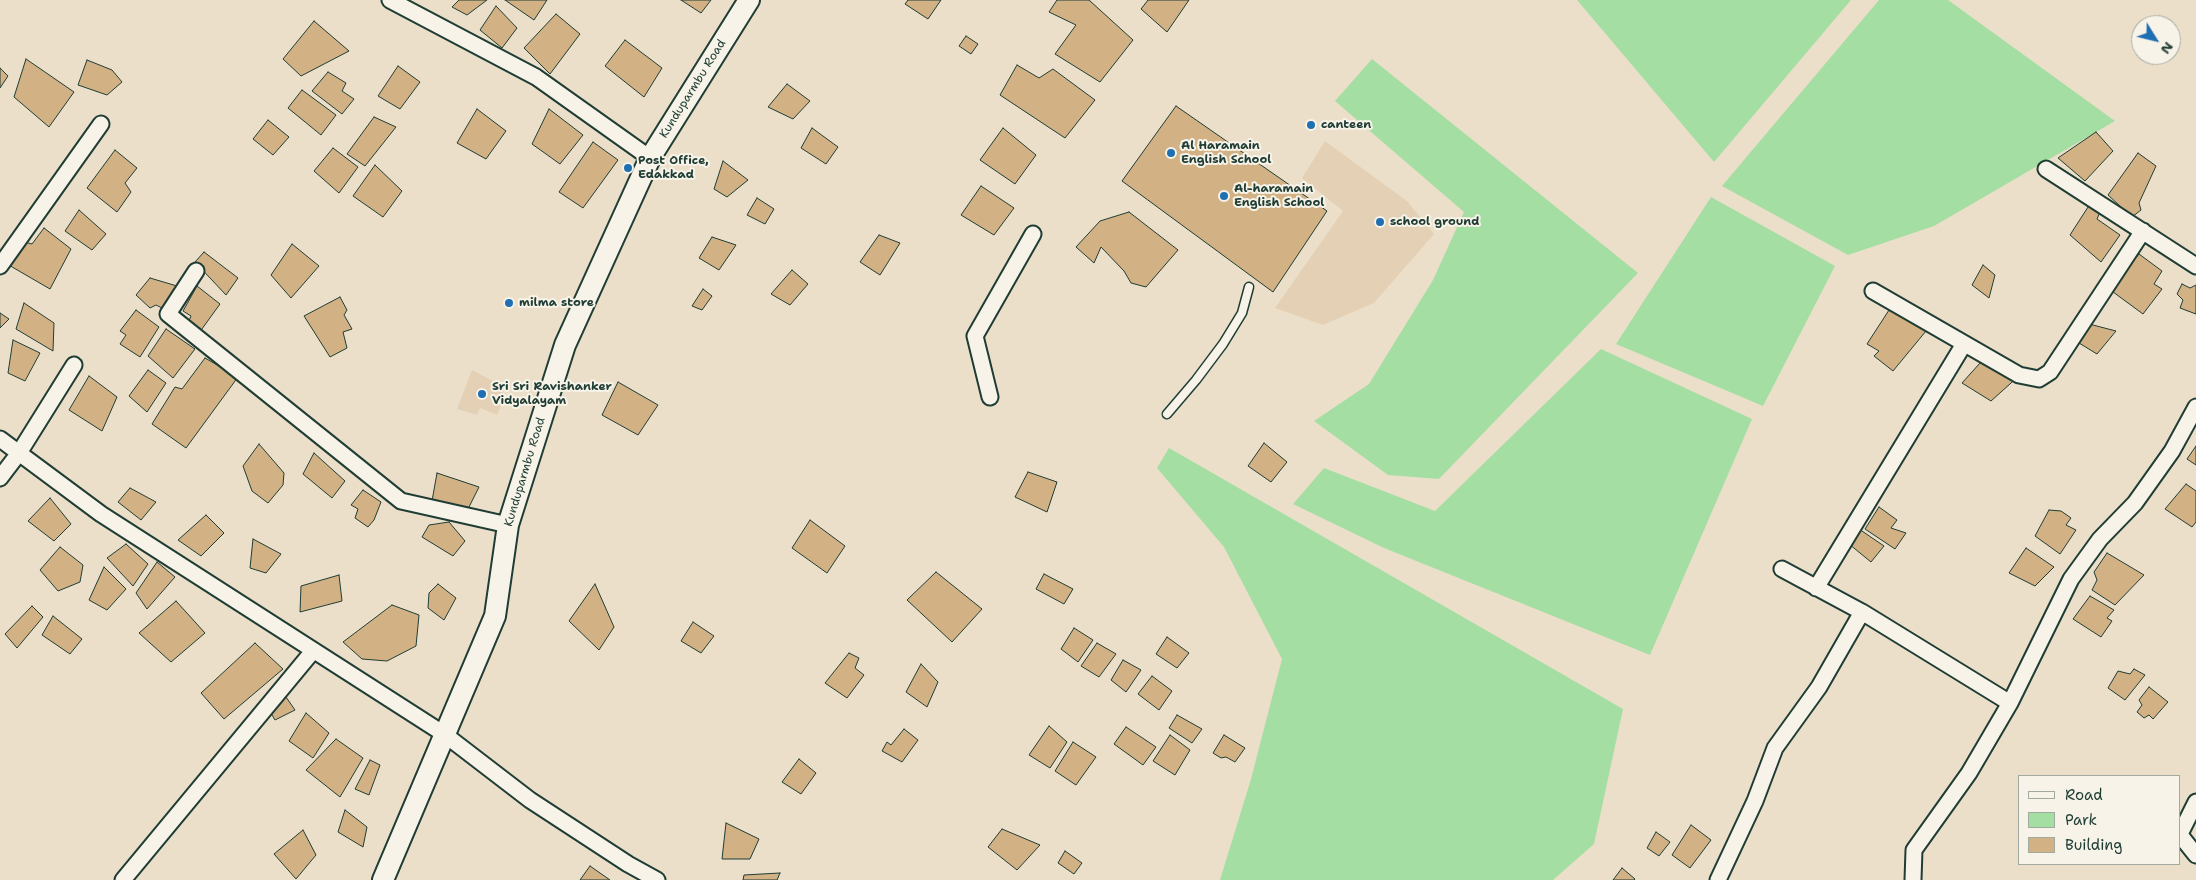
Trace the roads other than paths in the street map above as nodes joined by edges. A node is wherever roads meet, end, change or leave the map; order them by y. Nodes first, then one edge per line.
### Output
1 (390, 0) edge
2 (749, 0) edge
3 (409, 5) edge
4 (101, 124) dead end
5 (650, 158) junction
6 (2046, 169) dead end
7 (2143, 231) junction
8 (1034, 234) dead end
9 (0, 266) edge
10 (2196, 266) edge
11 (196, 271) dead end
12 (1249, 287) dead end
13 (1873, 291) dead end
14 (1964, 344) junction
15 (74, 365) dead end
16 (990, 397) dead end
17 (2196, 407) edge
18 (1167, 414) dead end
19 (0, 440) edge
20 (19, 453) junction
21 (0, 478) edge
22 (508, 525) junction
23 (1782, 569) dead end
24 (1816, 588) junction
25 (1862, 612) junction
26 (313, 651) junction
27 (2010, 703) junction
28 (444, 734) junction
29 (2196, 802) edge
30 (2181, 833) edge
31 (2181, 836) edge
32 (2196, 855) edge
33 (123, 880) edge
34 (382, 880) edge
35 (657, 880) edge
36 (1718, 880) edge
37 (1913, 880) edge

1 - 3 street
2 - 5 main road, Kunduparmbu Road
3 - 5 street
4 - 9 street
5 - 22 main road, Kunduparmbu Road
6 - 7 street
7 - 10 street
7 - 14 street
8 - 16 street
11 - 22 street
12 - 18 lane
13 - 14 street
14 - 24 street
15 - 20 street
17 - 27 street
19 - 20 street
20 - 21 street
20 - 26 street
22 - 28 main road, Kunduparmbu Road
23 - 24 street
24 - 25 street
25 - 27 street
25 - 36 street
26 - 28 street
26 - 33 street
27 - 37 street
28 - 34 main road, Kunduparmbu Road
28 - 35 street
29 - 30 street
31 - 32 street

